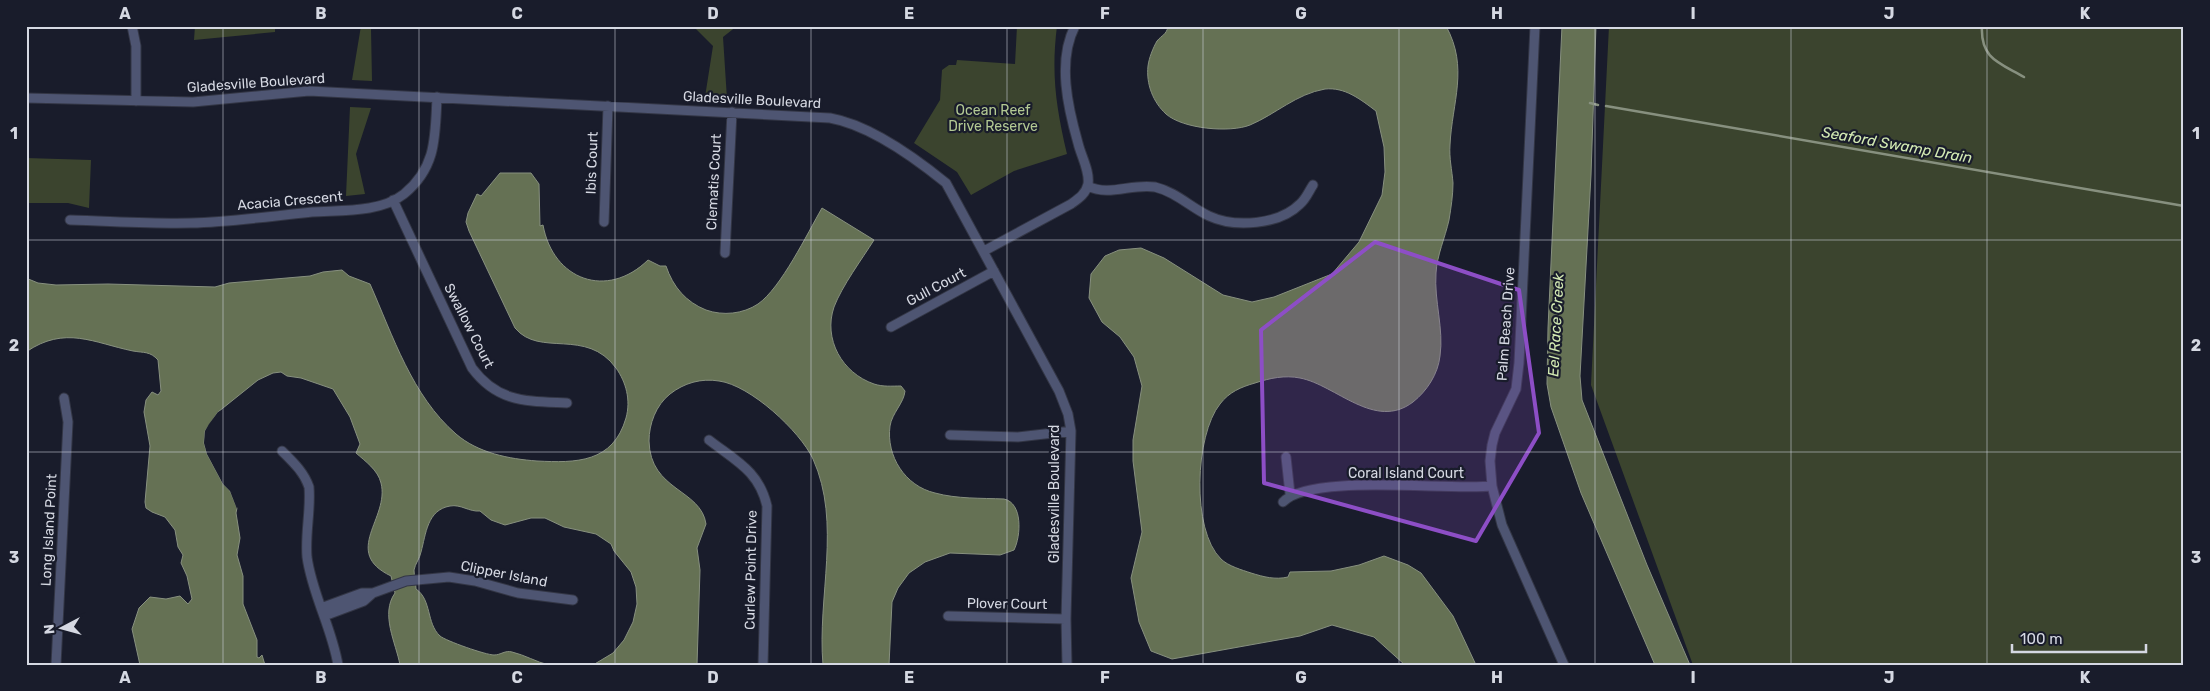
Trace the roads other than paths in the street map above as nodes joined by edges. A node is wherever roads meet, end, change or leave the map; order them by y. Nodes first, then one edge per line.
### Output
1 (132, 26) edge
2 (1075, 26) edge
3 (1535, 26) edge
4 (26, 98) edge
5 (437, 98) junction
6 (136, 101) junction
7 (608, 106) junction
8 (732, 112) junction
9 (1313, 185) dead end
10 (1088, 186) junction
11 (393, 200) junction
12 (70, 220) dead end
13 (604, 222) dead end
14 (984, 251) junction
15 (725, 253) dead end
16 (994, 271) junction
17 (891, 327) dead end
18 (64, 398) dead end
19 (567, 403) dead end
20 (1071, 431) junction
21 (950, 435) dead end
22 (709, 440) dead end
23 (282, 452) dead end
24 (1286, 457) dead end
25 (1492, 486) junction
26 (1290, 494) junction
27 (1283, 502) dead end
28 (572, 600) dead end
29 (322, 612) junction
30 (948, 616) dead end
31 (1066, 619) junction
32 (56, 665) edge
33 (338, 665) edge
34 (763, 665) edge
35 (1067, 665) edge
36 (1564, 665) edge

1 - 6 street
2 - 10 street
3 - 25 street, Palm Beach Drive
4 - 6 street, Gladesville Boulevard
5 - 6 street, Gladesville Boulevard
5 - 7 street, Gladesville Boulevard
5 - 11 street, Acacia Crescent
7 - 8 street, Gladesville Boulevard
7 - 13 street, Ibis Court
8 - 14 street, Gladesville Boulevard
8 - 15 street, Clematis Court
9 - 10 street
10 - 14 street
11 - 12 street, Acacia Crescent
11 - 19 street, Swallow Court
14 - 16 street, Gladesville Boulevard
16 - 17 street, Gull Court
16 - 20 street, Gladesville Boulevard
18 - 32 street, Long Island Point
20 - 21 street
20 - 31 street, Gladesville Boulevard
22 - 34 street, Curlew Point Drive
23 - 29 street
24 - 26 street
25 - 26 street, Coral Island Court
25 - 36 street, Palm Beach Drive
26 - 27 street
28 - 29 street, Clipper Island
29 - 33 street
30 - 31 street, Plover Court
31 - 35 street, Gladesville Boulevard

